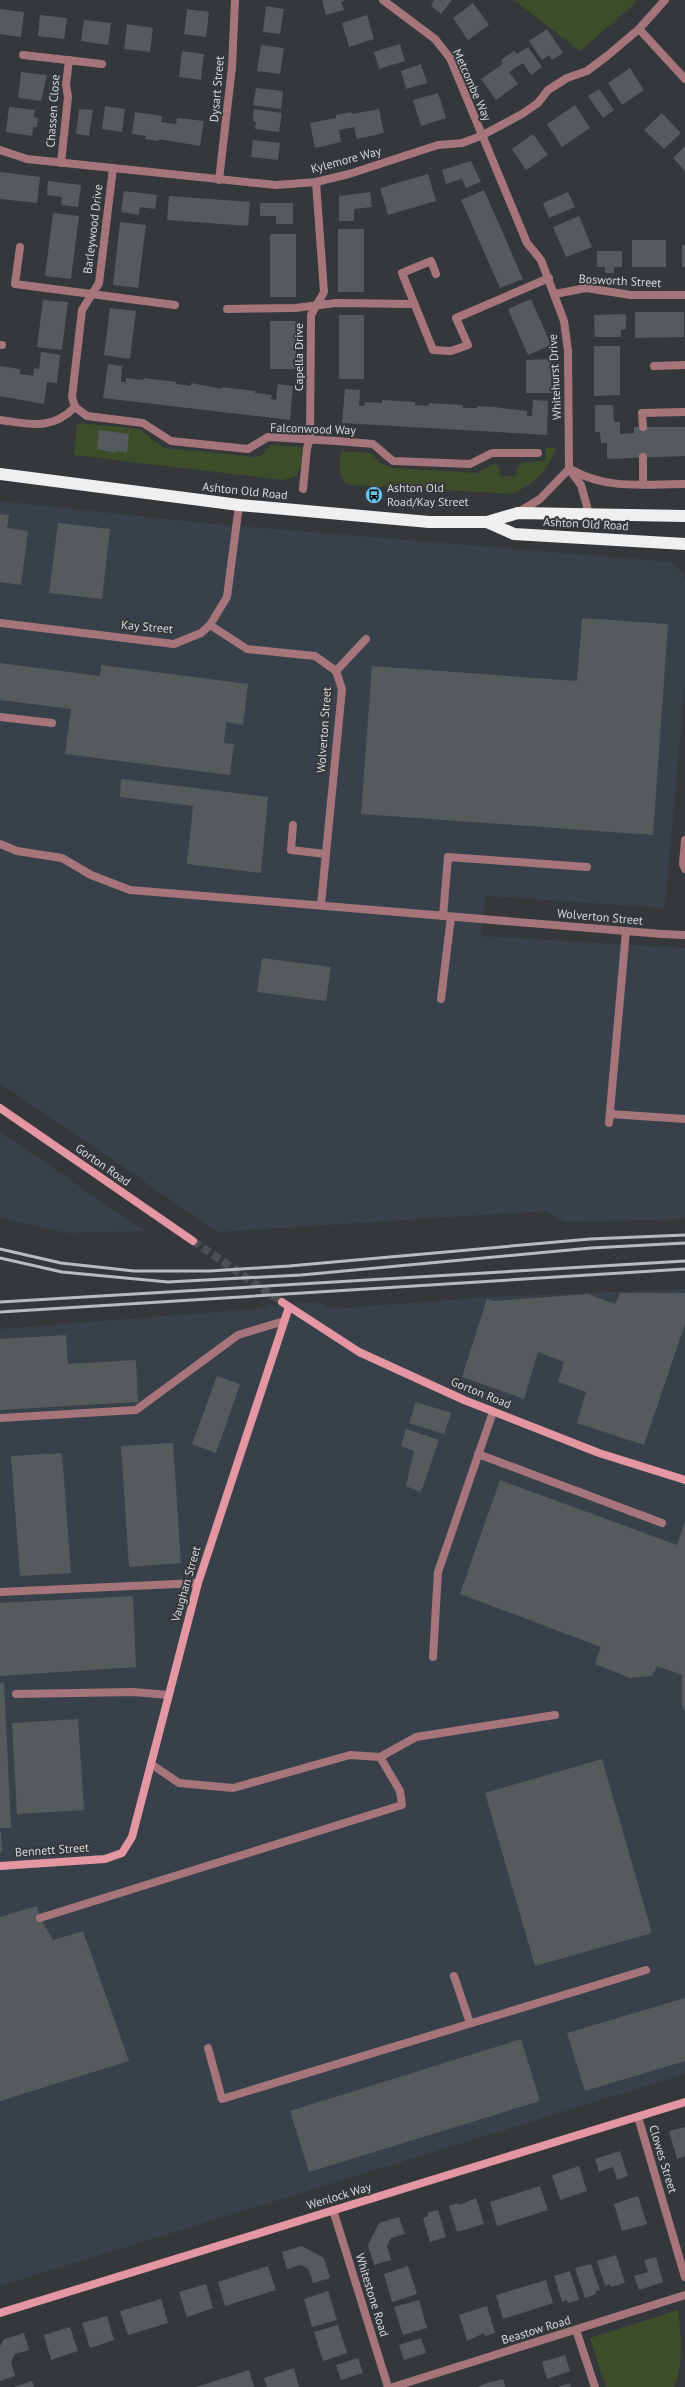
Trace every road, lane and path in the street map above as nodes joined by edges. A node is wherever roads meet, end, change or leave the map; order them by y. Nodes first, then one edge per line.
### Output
1 (235, 0) edge
2 (383, 0) edge
3 (664, 0) edge
4 (639, 28) junction
5 (23, 55) dead end
6 (69, 60) junction
7 (102, 64) dead end
8 (685, 78) edge
9 (481, 136) junction
10 (0, 150) edge
11 (61, 163) junction
12 (113, 168) junction
13 (219, 180) junction
14 (316, 182) junction
15 (20, 247) dead end
16 (436, 274) dead end
17 (549, 278) junction
18 (555, 294) junction
19 (91, 295) junction
20 (685, 295) edge
21 (414, 304) junction
22 (175, 305) dead end
23 (317, 305) junction
24 (227, 309) dead end
25 (685, 365) edge
26 (654, 366) dead end
27 (75, 407) junction
28 (685, 412) edge
29 (0, 420) edge
30 (643, 427) dead end
31 (310, 439) junction
32 (538, 453) dead end
33 (643, 457) dead end
34 (569, 469) junction
35 (0, 474) edge
36 (643, 484) junction
37 (685, 484) edge
38 (303, 489) dead end
39 (239, 505) junction
40 (518, 513) junction
41 (589, 514) junction
42 (685, 516) edge
43 (487, 522) junction
44 (685, 544) edge
45 (0, 623) edge
46 (210, 625) junction
47 (366, 639) dead end
48 (336, 671) junction
49 (0, 717) edge
50 (52, 723) dead end
51 (293, 825) dead end
52 (685, 840) edge
53 (0, 844) edge
54 (326, 854) junction
55 (587, 867) dead end
56 (685, 869) edge
57 (321, 905) junction
58 (447, 916) junction
59 (626, 931) junction
60 (685, 935) edge
61 (442, 999) dead end
62 (0, 1108) edge
63 (610, 1114) junction
64 (685, 1120) edge
65 (609, 1123) dead end
66 (193, 1241) tunnel mouth
67 (285, 1304) joint
68 (284, 1321) junction
69 (493, 1412) junction
70 (0, 1418) edge
71 (478, 1454) junction
72 (685, 1480) edge
73 (662, 1523) dead end
74 (198, 1584) junction
75 (0, 1592) edge
76 (433, 1657) dead end
77 (16, 1694) dead end
78 (169, 1695) junction
79 (555, 1715) dead end
80 (380, 1757) junction
81 (151, 1764) junction
82 (105, 1859) joint
83 (0, 1866) edge
84 (40, 1918) dead end
85 (646, 1970) dead end
86 (454, 1976) dead end
87 (470, 2023) junction
88 (208, 2048) dead end
89 (685, 2102) edge
90 (638, 2117) junction
91 (333, 2210) junction
92 (685, 2277) edge
93 (685, 2295) edge
94 (0, 2313) edge
95 (576, 2330) junction
96 (388, 2387) edge
97 (393, 2387) edge
98 (595, 2387) edge

1 - 13 street, Dysart Street
2 - 9 street, Metcombe Way
3 - 4 street, Kylemore Way
4 - 8 street
4 - 9 street, Kylemore Way
5 - 6 street, Chassen Close
6 - 7 street, Chassen Close
6 - 11 street, Chassen Close
9 - 14 street, Kylemore Way
9 - 17 street, Whitehurst Drive
10 - 11 street, Kylemore Way
11 - 12 street, Kylemore Way
12 - 13 street, Kylemore Way
12 - 19 street, Barleywood Drive
13 - 14 street, Kylemore Way
14 - 23 street, Capella Drive
15 - 19 street
16 - 21 street
17 - 18 street, Whitehurst Drive
17 - 21 street
18 - 20 street, Bosworth Street
18 - 34 street, Whitehurst Drive
19 - 22 street
19 - 27 street, Barleywood Drive
21 - 23 street
23 - 24 street
23 - 31 street, Capella Drive
25 - 26 street
27 - 29 street
27 - 31 street, Falconwood Way
28 - 30 street
31 - 32 street, Falconwood Way
31 - 38 street, Capella Drive
33 - 36 street
34 - 36 street
34 - 40 street
34 - 41 street
35 - 39 highway, Ashton Old Road
36 - 37 street
39 - 43 highway, Ashton Old Road
39 - 46 street, Kay Street
40 - 41 highway, Ashton Old Road
40 - 43 highway, Ashton Old Road
41 - 42 highway, Ashton Old Road
43 - 44 highway, Ashton Old Road
45 - 46 street, Kay Street
46 - 48 street, Wolverton Street
47 - 48 street
48 - 54 street, Wolverton Street
49 - 50 street
51 - 54 street
52 - 56 street
53 - 57 street, Wolverton Street
54 - 57 street, Wolverton Street
55 - 58 street
57 - 58 street, Wolverton Street
58 - 59 street, Wolverton Street
58 - 61 street
59 - 60 street, Wolverton Street
59 - 63 street
62 - 66 street, Gorton Road
63 - 64 street
63 - 65 street
67 - 68 street, Vaughan Street
67 - 69 street, Gorton Road
68 - 70 street
68 - 74 street, Vaughan Street
69 - 71 street
69 - 72 street, Gorton Road
71 - 73 street
71 - 76 street
74 - 75 street
74 - 78 street, Vaughan Street
77 - 78 street
78 - 81 street, Vaughan Street
79 - 80 street
80 - 81 street
80 - 84 street
81 - 82 street, Vaughan Street
82 - 83 street, Bennett Street
85 - 87 street
86 - 87 street
87 - 88 street
89 - 90 street, Wenlock Way
90 - 91 street, Wenlock Way
90 - 92 street, Clowes Street
91 - 94 street, Wenlock Way
91 - 96 street, Whitestone Road
93 - 95 street, Beastow Road
95 - 97 street, Beastow Road
95 - 98 street

